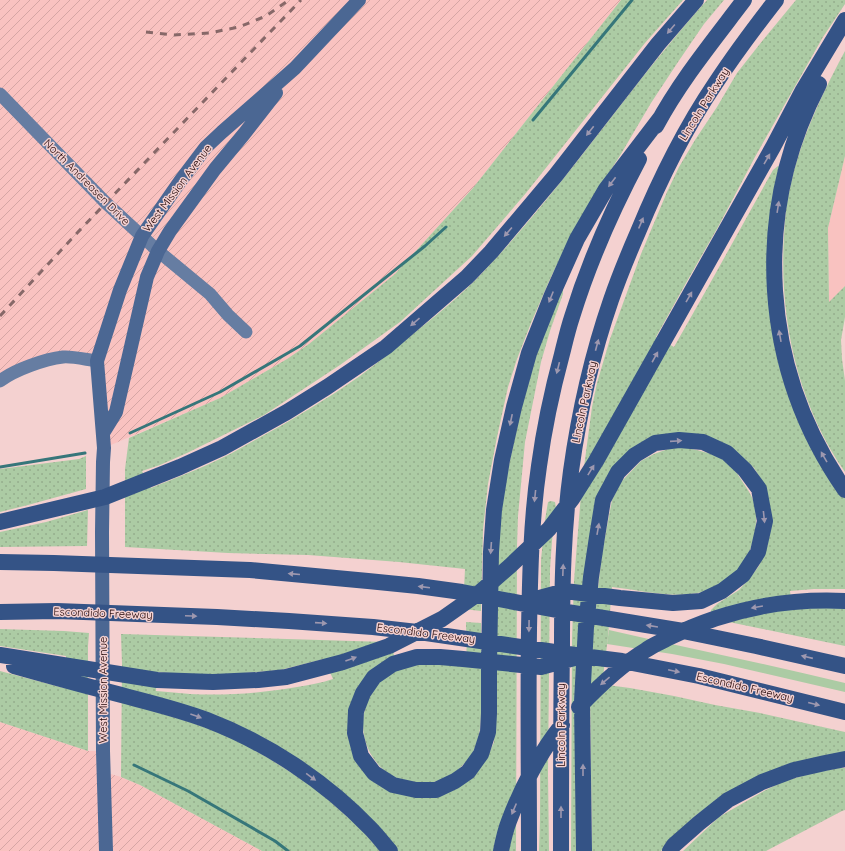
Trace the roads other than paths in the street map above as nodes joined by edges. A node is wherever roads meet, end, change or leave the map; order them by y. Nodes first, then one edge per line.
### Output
1 (359, 0) edge
2 (696, 0) edge
3 (744, 0) edge
4 (776, 0) edge
5 (845, 20) edge
6 (845, 37) edge
7 (295, 68) junction
8 (0, 94) edge
9 (661, 118) junction
10 (142, 236) junction
11 (158, 251) junction
12 (246, 332) dead end
13 (97, 360) junction
14 (0, 381) edge
15 (103, 433) junction
16 (845, 490) edge
17 (0, 522) edge
18 (0, 562) edge
19 (845, 601) edge
20 (520, 603) junction
21 (0, 612) edge
22 (0, 655) edge
23 (582, 656) junction
24 (0, 663) edge
25 (845, 666) edge
26 (60, 671) junction
27 (845, 712) edge
28 (845, 759) edge
29 (106, 851) edge
30 (390, 851) edge
31 (501, 851) edge
32 (529, 851) edge
33 (561, 851) edge
34 (584, 851) edge
35 (670, 851) edge

1 - 7 main road, West Mission Avenue
2 -> 17 highway
3 - 9 highway
33 -> 4 highway, Lincoln Parkway
26 -> 5 highway
16 -> 6 highway
7 - 10 main road, West Mission Avenue
7 - 11 main road, West Mission Avenue
8 - 10 street, North Andreasen Drive
9 -> 23 highway
9 -> 32 highway
10 - 11 street, North Andreasen Drive
10 - 13 main road, West Mission Avenue
11 - 12 street, North Andreasen Drive
11 - 15 main road, West Mission Avenue
13 - 14 street
13 - 15 main road, West Mission Avenue
15 - 29 main road, West Mission Avenue
20 -> 18 highway
19 -> 31 highway
25 -> 20 highway
34 -> 20 highway
21 -> 23 highway, Escondido Freeway
22 - 26 highway
23 -> 27 highway, Escondido Freeway
24 - 26 highway
26 -> 30 highway
28 - 35 highway

